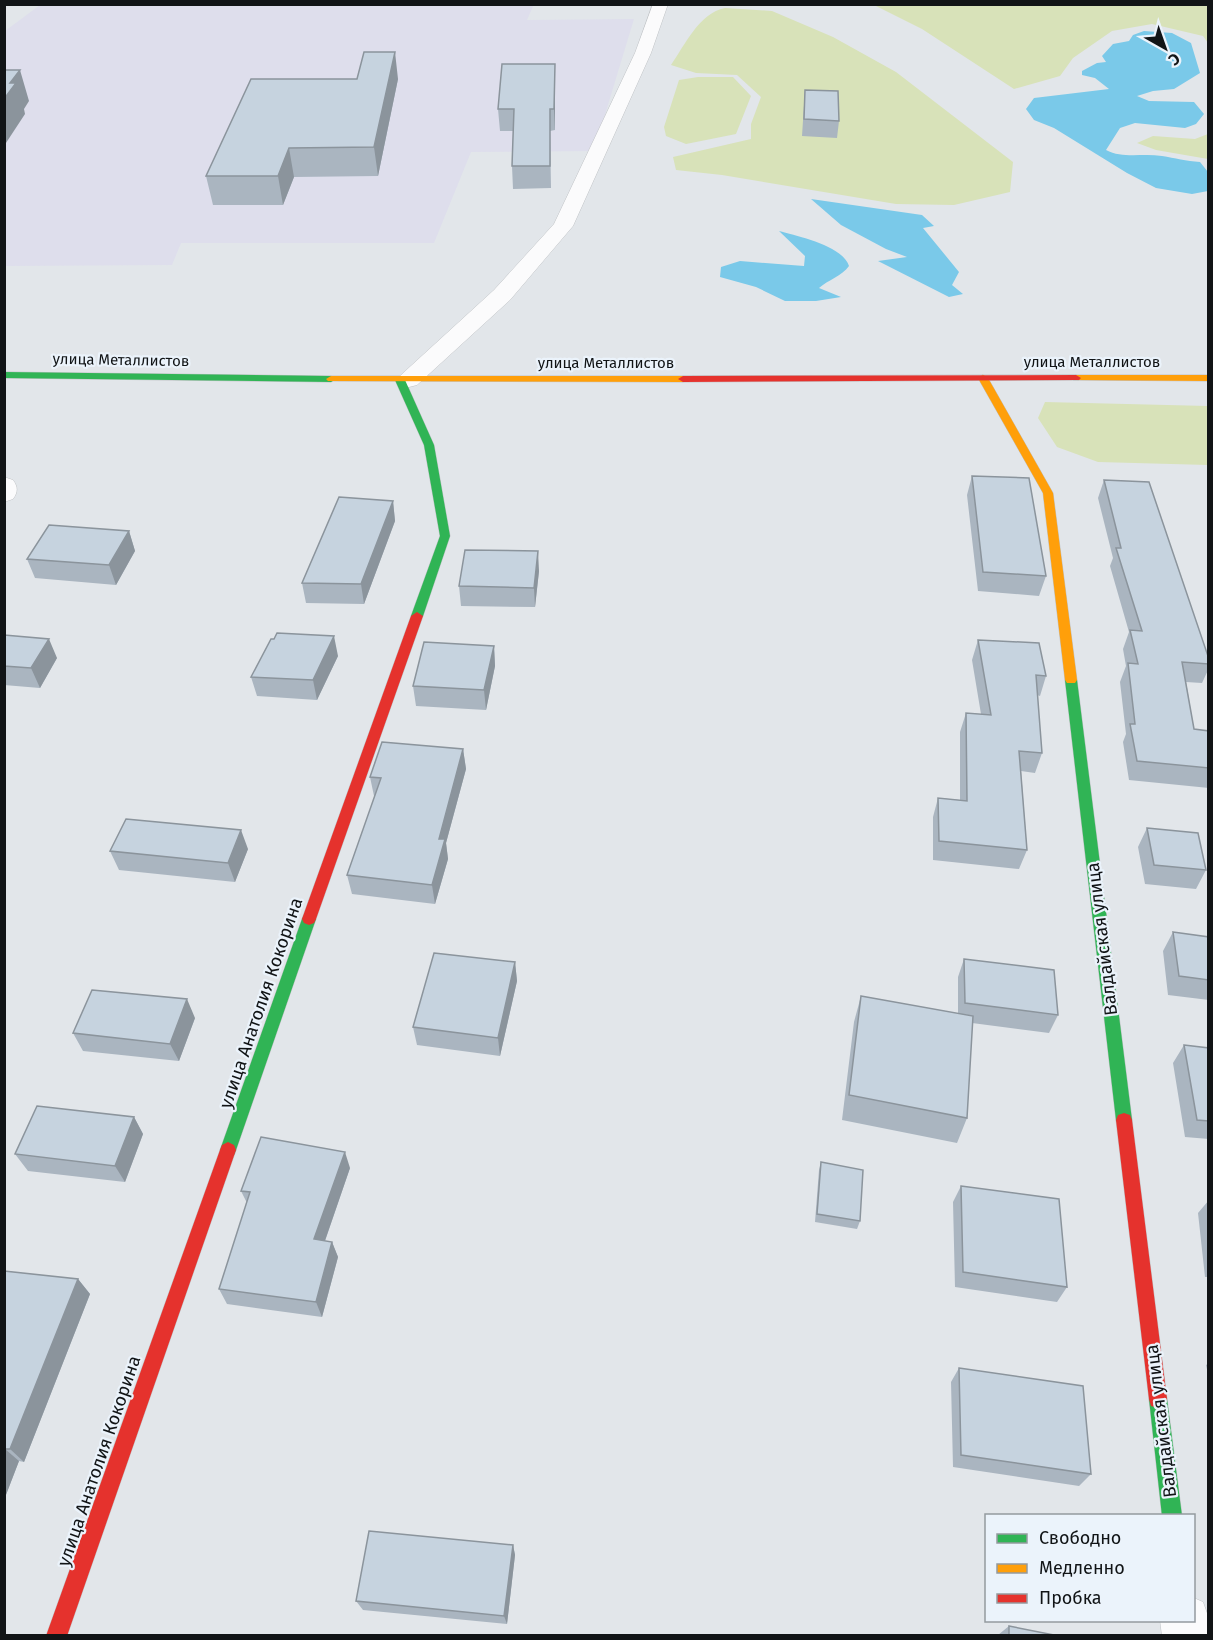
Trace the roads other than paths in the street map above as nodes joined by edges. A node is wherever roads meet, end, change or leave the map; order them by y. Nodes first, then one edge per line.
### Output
1 (661, 4) edge
2 (4, 375) edge
3 (982, 378) junction
4 (1209, 378) edge
5 (405, 380) junction
6 (4, 485) edge
7 (4, 494) edge
8 (1172, 1514) edge
9 (56, 1635) edge

1 - 5 street
2 - 5 street, улица Металлистов
3 - 4 street, улица Металлистов
3 - 5 street, улица Металлистов
3 - 8 street, Валдайская улица
5 - 9 street, улица Анатолия Кокорина
6 - 7 street

